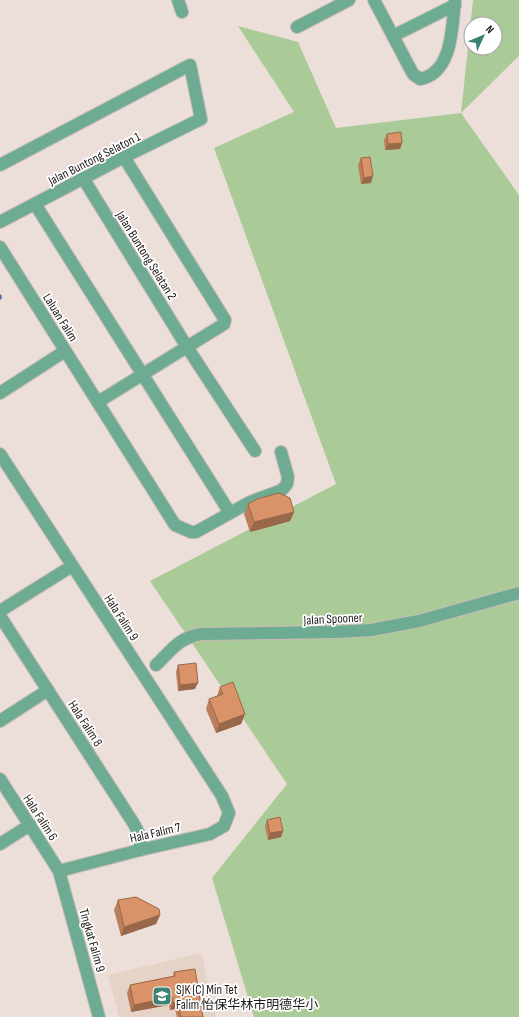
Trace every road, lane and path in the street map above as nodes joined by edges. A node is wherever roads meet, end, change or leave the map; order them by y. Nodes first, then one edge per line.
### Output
1 (178, 0) edge
2 (349, 0) edge
3 (374, 0) edge
4 (455, 2) edge
5 (182, 12) dead end
6 (297, 27) dead end
7 (393, 36) junction
8 (124, 157) junction
9 (0, 165) edge
10 (83, 178) junction
11 (35, 204) junction
12 (0, 222) edge
13 (0, 247) edge
14 (187, 347) junction
15 (65, 351) junction
16 (143, 374) junction
17 (0, 393) edge
18 (98, 402) junction
19 (255, 451) dead end
20 (281, 452) dead end
21 (0, 454) edge
22 (230, 513) junction
23 (72, 566) junction
24 (519, 593) edge
25 (0, 611) edge
26 (0, 616) edge
27 (156, 665) dead end
28 (48, 690) junction
29 (0, 721) edge
30 (0, 779) edge
31 (222, 796) joint
32 (30, 825) junction
33 (0, 844) edge
34 (140, 850) junction
35 (59, 871) junction
36 (99, 1017) edge

1 - 5 street
2 - 6 street
3 - 7 street
4 - 7 street
4 - 7 street
8 - 9 street, Jalan Buntong Selaton 1
8 - 10 street, Jalan Buntong Selaton 1
8 - 14 street
10 - 11 street, Jalan Buntong Selaton 1
10 - 14 street, Jalan Buntong Selatan 2
11 - 12 street, Jalan Buntong Selaton 1
11 - 16 street
13 - 15 street, Laluan Falim
14 - 16 street
14 - 19 street, Jalan Buntong Selatan 2
15 - 17 street
15 - 18 street, Laluan Falim
16 - 18 street
16 - 22 street
18 - 22 street, Laluan Falim
20 - 22 street, Laluan Falim
21 - 23 street, Hala Falim 9
23 - 25 street
23 - 31 street, Hala Falim 9
24 - 27 street, Jalan Spooner
26 - 28 street, Hala Falim 8
28 - 29 street
28 - 34 street, Hala Falim 8
30 - 32 street, Hala Falim 6
31 - 34 street, Hala Falim 7
32 - 33 street
32 - 35 street, Hala Falim 6
34 - 35 street, Hala Falim 7
35 - 36 street, Tingkat Falim 9

